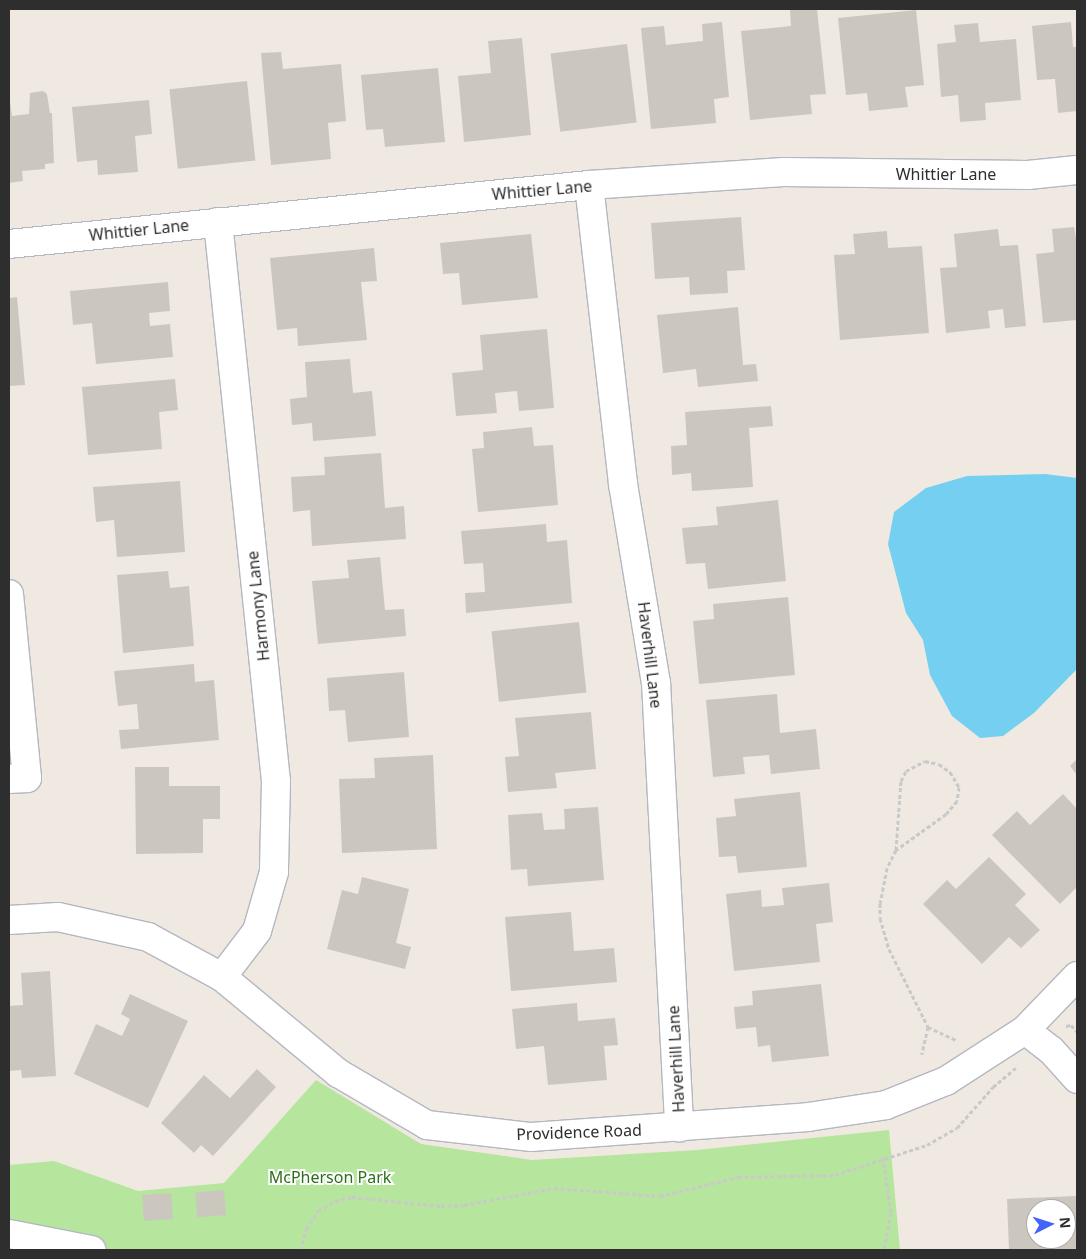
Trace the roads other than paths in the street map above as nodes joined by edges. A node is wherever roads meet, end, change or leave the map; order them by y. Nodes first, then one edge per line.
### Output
1 (1077, 170) edge
2 (589, 185) junction
3 (218, 222) junction
4 (9, 244) edge
5 (9, 594) edge
6 (9, 779) edge
7 (9, 920) edge
8 (1077, 976) edge
9 (222, 977) junction
10 (1034, 1036) junction
11 (1077, 1079) edge
12 (679, 1128) junction
13 (9, 1234) edge
14 (91, 1250) edge

1 - 2 street, Whittier Lane
2 - 3 street, Whittier Lane
2 - 12 street, Haverhill Lane
3 - 4 street, Whittier Lane
3 - 9 street, Harmony Lane
5 - 6 street
7 - 9 street, Providence Road
8 - 10 street, Providence Road
9 - 12 street, Providence Road
10 - 11 street
10 - 12 street, Providence Road
13 - 14 street

